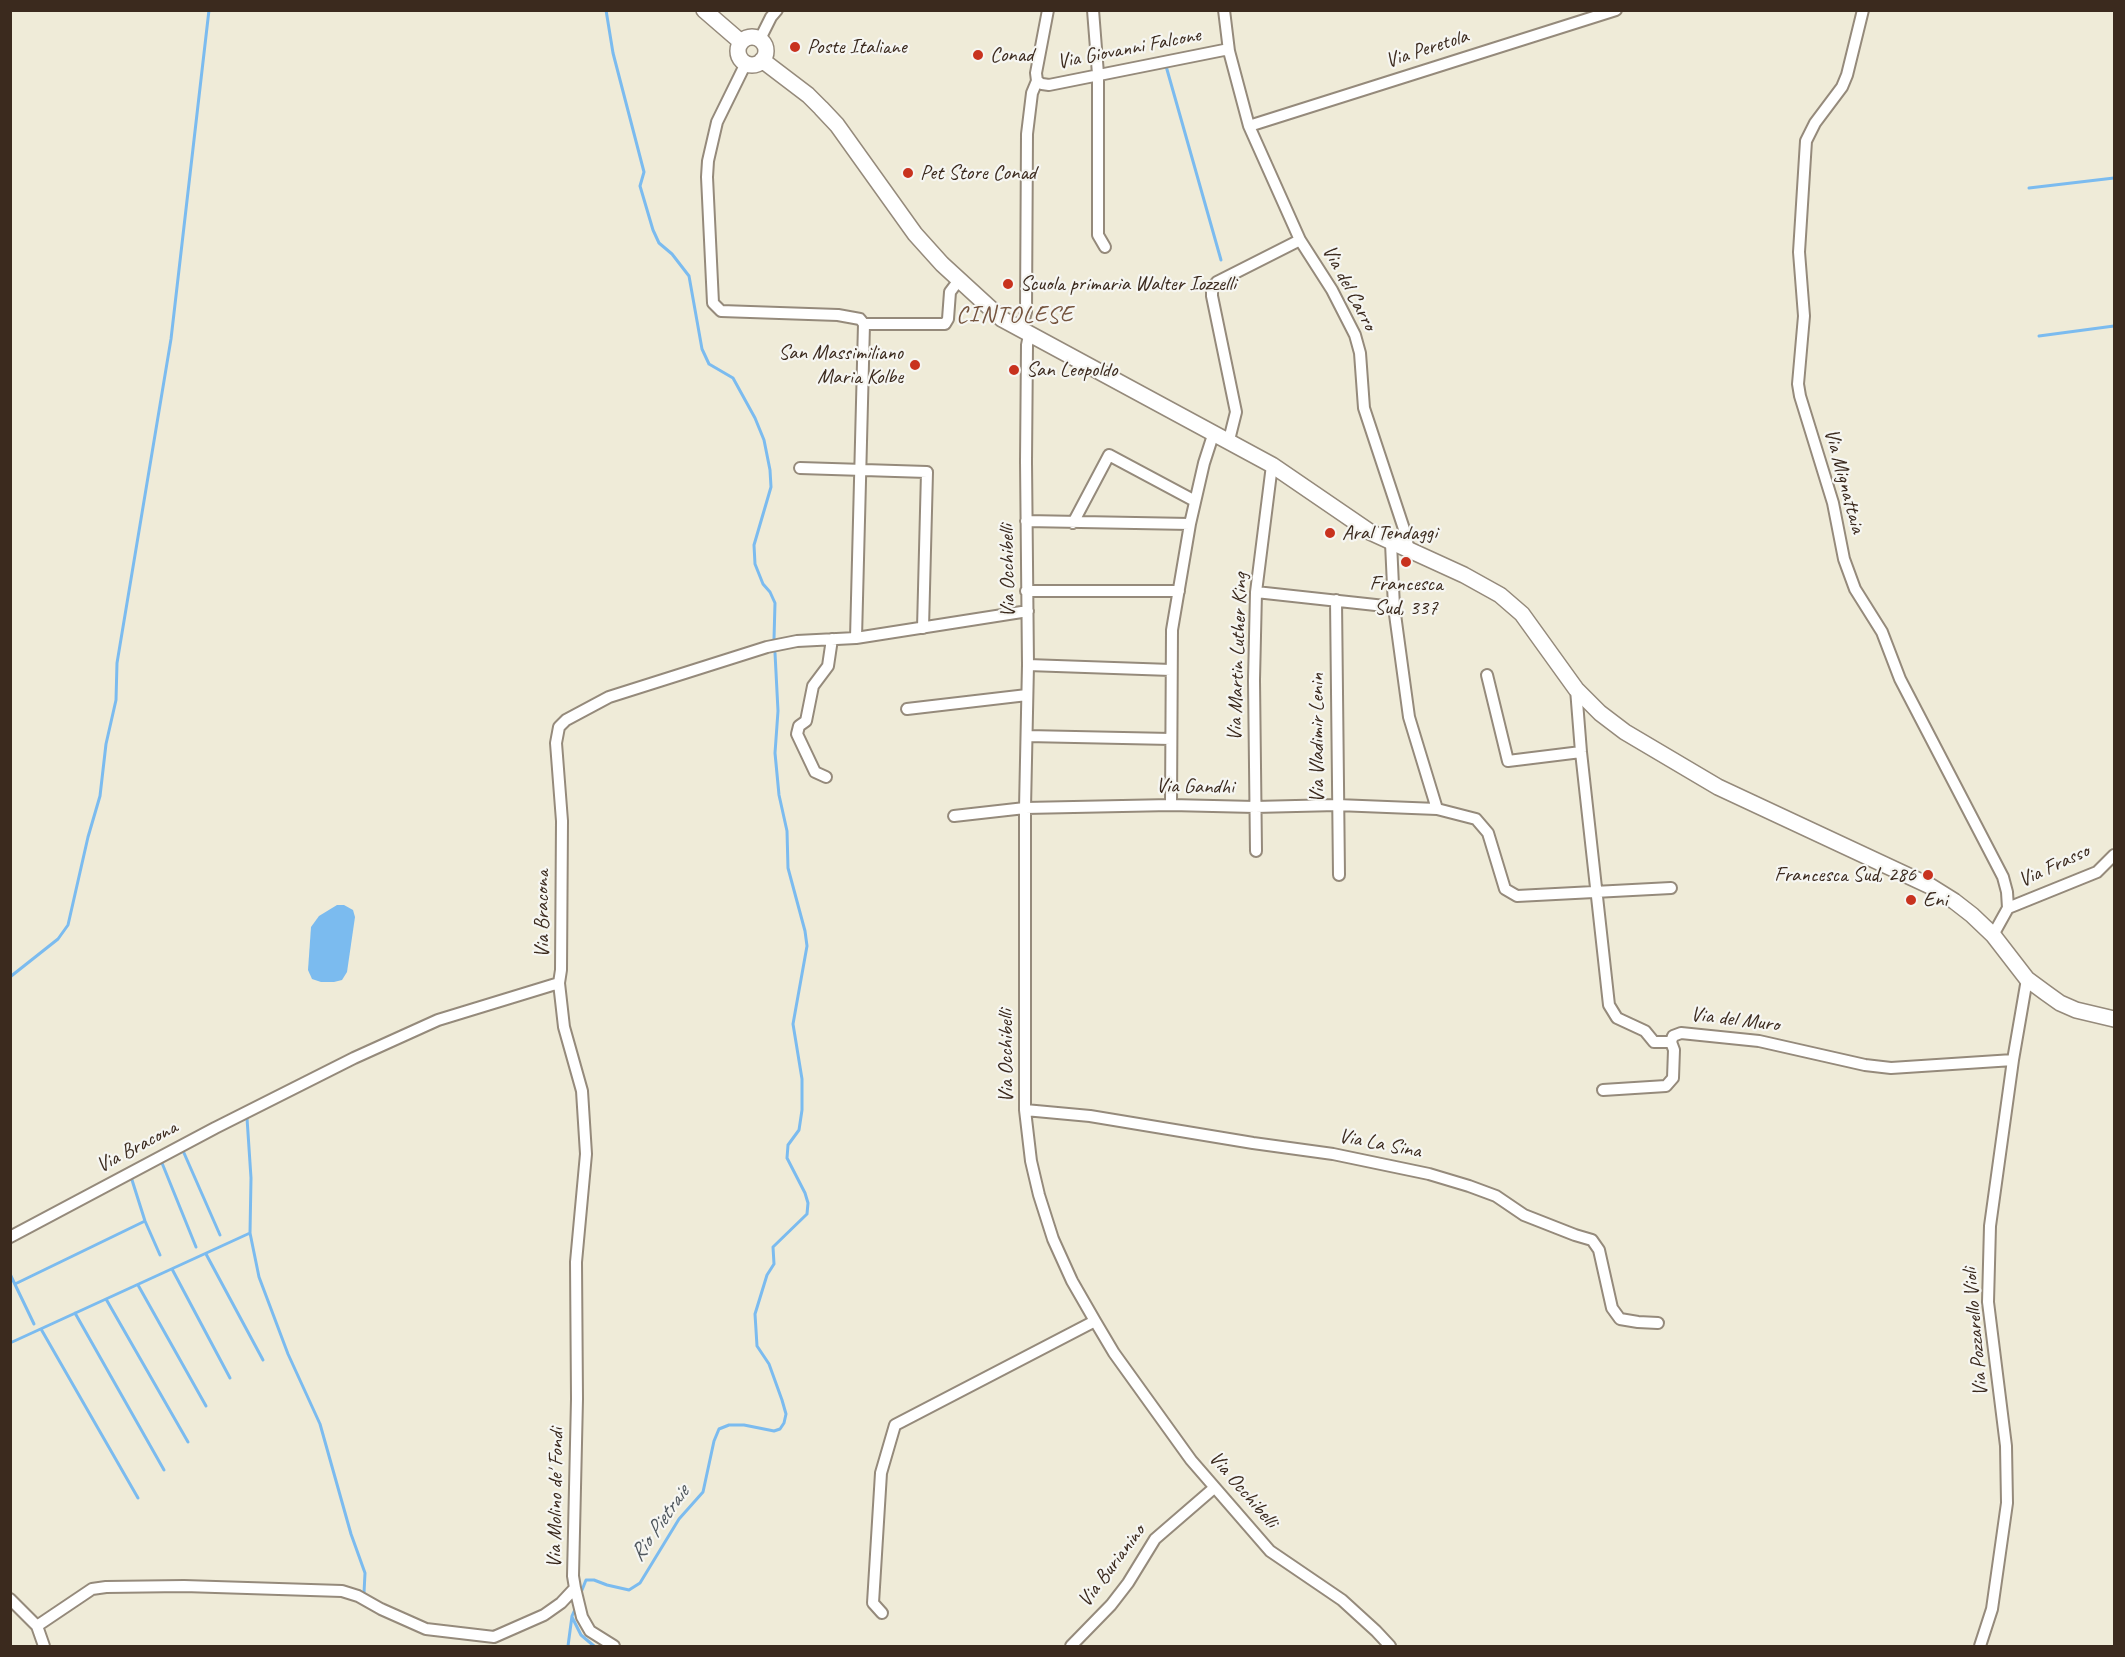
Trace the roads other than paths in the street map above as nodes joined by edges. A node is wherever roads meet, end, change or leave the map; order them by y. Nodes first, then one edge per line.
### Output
1 (704, 10) edge
2 (777, 10) edge
3 (1048, 10) edge
4 (1093, 10) edge
5 (1224, 10) edge
6 (1616, 10) edge
7 (1863, 10) edge
8 (760, 39) junction
9 (741, 42) junction
10 (1229, 51) junction
11 (762, 60) junction
12 (746, 63) junction
13 (1098, 74) junction
14 (1037, 81) junction
15 (1249, 126) junction
16 (1300, 240) junction
17 (1105, 247) dead end
18 (959, 280) junction
19 (864, 324) junction
20 (1025, 333) junction
21 (1214, 432) junction
22 (1229, 440) junction
23 (1272, 465) junction
24 (800, 468) dead end
25 (860, 470) junction
26 (1195, 501) junction
27 (1026, 521) junction
28 (1073, 523) junction
29 (1190, 524) junction
30 (1391, 543) junction
31 (1409, 551) junction
32 (1026, 591) junction
33 (1179, 591) junction
34 (1256, 592) junction
35 (1336, 600) junction
36 (1394, 607) junction
37 (1028, 611) junction
38 (922, 628) junction
39 (856, 638) junction
40 (832, 639) junction
41 (1028, 665) junction
42 (1172, 670) junction
43 (1487, 675) dead end
44 (1576, 689) junction
45 (1028, 695) junction
46 (907, 709) dead end
47 (1027, 736) junction
48 (1171, 739) junction
49 (1581, 752) junction
50 (826, 777) dead end
51 (1171, 805) junction
52 (1337, 805) junction
53 (1255, 807) junction
54 (1025, 808) junction
55 (1437, 809) junction
56 (954, 816) dead end
57 (1256, 851) dead end
58 (2115, 855) edge
59 (1339, 875) dead end
60 (1671, 888) dead end
61 (1596, 891) junction
62 (2008, 908) junction
63 (1993, 935) junction
64 (2028, 979) junction
65 (559, 983) junction
66 (2115, 1019) edge
67 (1671, 1042) junction
68 (2013, 1060) junction
69 (1603, 1090) dead end
70 (1025, 1110) junction
71 (10, 1237) edge
72 (1095, 1321) junction
73 (1658, 1323) dead end
74 (1214, 1488) junction
75 (575, 1588) junction
76 (10, 1599) edge
77 (882, 1613) dead end
78 (37, 1626) junction
79 (44, 1647) edge
80 (614, 1647) edge
81 (1071, 1647) edge
82 (1390, 1647) edge
83 (1980, 1647) edge

1 - 9 street
2 - 8 street
3 - 14 street, Via Occhibelli
4 - 13 street
5 - 10 street, Via del Carro
6 - 15 street, Via Peretola
7 - 62 street, Via Mignattaia
8 - 9 street
8 - 11 street
9 - 12 street
10 - 13 street, Via Giovanni Falcone
10 - 15 street, Via del Carro
11 - 12 street
11 - 18 street
12 - 19 street
13 - 14 street, Via Giovanni Falcone
13 - 17 street
14 - 20 street, Via Occhibelli
15 - 16 street, Via del Carro
16 - 22 street
16 - 31 street, Via del Carro
18 - 19 street
18 - 20 street
19 - 25 street
20 - 21 street
20 - 27 street, Via Occhibelli
21 - 22 street
21 - 26 street
22 - 23 street
23 - 30 street
23 - 34 street, Via Martin Luther King
24 - 25 street
25 - 38 street
25 - 39 street
26 - 28 street
26 - 29 street
27 - 28 street
27 - 32 street, Via Occhibelli
28 - 29 street
29 - 33 street
30 - 31 street
30 - 36 street
31 - 44 street
32 - 33 street
32 - 37 street, Via Occhibelli
33 - 42 street
34 - 35 street
34 - 53 street, Via Martin Luther King
35 - 36 street
35 - 52 street, Via Vladimir Lenin
36 - 55 street
37 - 38 street, Via Bracona
37 - 41 street, Via Occhibelli
38 - 39 street, Via Bracona
39 - 40 street, Via Bracona
40 - 50 street
40 - 65 street, Via Bracona
41 - 42 street
41 - 45 street, Via Occhibelli
42 - 48 street
43 - 49 street
44 - 49 street, Via del Muro
44 - 63 street
45 - 46 street
45 - 47 street, Via Occhibelli
47 - 48 street
47 - 54 street, Via Occhibelli
48 - 51 street
49 - 61 street, Via del Muro
51 - 53 street, Via Gandhi
51 - 54 street, Via Gandhi
52 - 53 street, Via Gandhi
52 - 55 street, Via Gandhi
52 - 59 street, Via Vladimir Lenin
53 - 57 street, Via Martin Luther King
54 - 56 street, Via Gandhi
54 - 70 street, Via Occhibelli
55 - 61 street, Via Gandhi
58 - 62 street, Via Frasso
60 - 61 street, Via Gandhi
61 - 67 street, Via del Muro
62 - 63 street
63 - 64 street
64 - 66 street
64 - 68 street, Via Pozzarello Violi
65 - 71 street, Via Bracona
65 - 75 street, Via Molino de' Fondi
67 - 68 street, Via del Muro
67 - 69 street
68 - 83 street, Via Pozzarello Violi
70 - 72 street, Via Occhibelli
70 - 73 street, Via La Sina
72 - 74 street, Via Occhibelli
72 - 77 street
74 - 81 street, Via Burianino
74 - 82 street, Via Occhibelli
75 - 78 street, Via Molino de' Fondi
75 - 80 street
76 - 78 street
78 - 79 street

